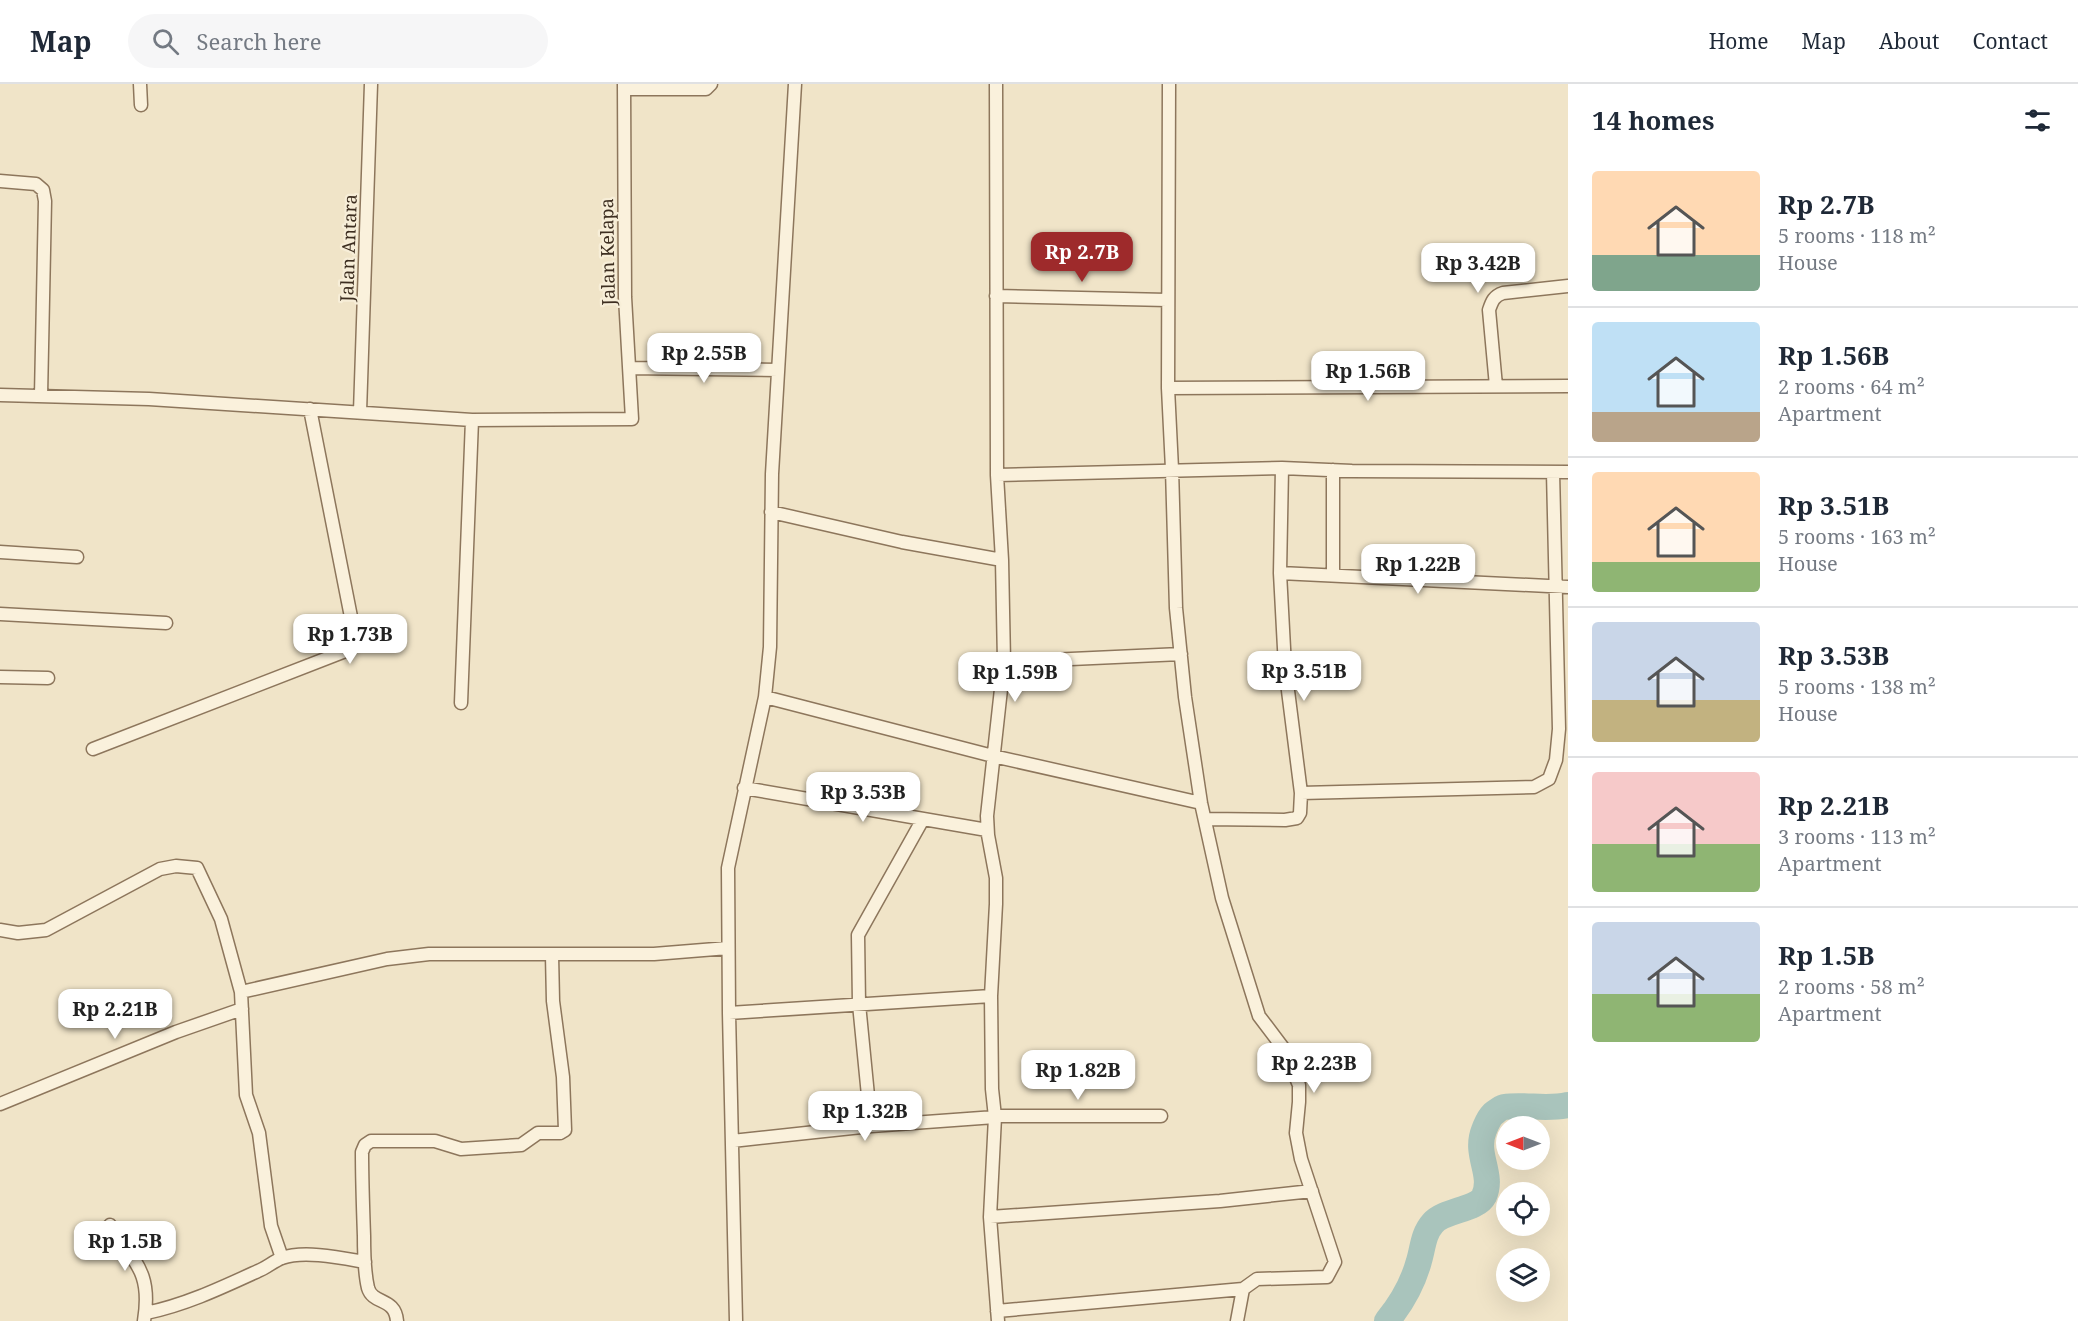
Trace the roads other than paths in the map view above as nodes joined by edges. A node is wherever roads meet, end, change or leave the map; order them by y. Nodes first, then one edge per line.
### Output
1 (140, 84) edge
2 (371, 84) edge
3 (711, 84) edge
4 (795, 84) edge
5 (996, 84) edge
6 (1169, 84) edge
7 (624, 86) edge
8 (141, 105) dead end
9 (0, 181) edge
10 (1568, 286) edge
11 (996, 296) junction
12 (1167, 300) junction
13 (629, 368) junction
14 (778, 370) junction
15 (1496, 386) junction
16 (1568, 386) edge
17 (1168, 388) junction
18 (0, 395) edge
19 (41, 396) junction
20 (310, 409) junction
21 (360, 412) junction
22 (472, 420) junction
23 (1282, 468) junction
24 (1172, 470) junction
25 (1333, 470) junction
26 (1553, 472) junction
27 (1568, 472) edge
28 (997, 475) junction
29 (771, 513) junction
30 (0, 552) edge
31 (77, 557) dead end
32 (1002, 560) junction
33 (1280, 573) junction
34 (1333, 575) junction
35 (1562, 587) edge
36 (0, 614) edge
37 (166, 623) dead end
38 (1181, 654) junction
39 (1004, 662) junction
40 (0, 676) edge
41 (48, 678) dead end
42 (765, 697) junction
43 (461, 703) dead end
44 (93, 748) dead end
45 (993, 756) junction
46 (744, 788) junction
47 (1301, 793) junction
48 (1201, 802) junction
49 (923, 819) junction
50 (1205, 819) junction
51 (987, 830) junction
52 (0, 930) edge
53 (728, 948) junction
54 (552, 955) junction
55 (241, 992) junction
56 (991, 996) junction
57 (859, 1004) junction
58 (242, 1009) junction
59 (729, 1013) junction
60 (0, 1104) edge
61 (995, 1116) junction
62 (1161, 1116) dead end
63 (871, 1126) junction
64 (732, 1141) junction
65 (1312, 1191) junction
66 (990, 1217) junction
67 (110, 1225) dead end
68 (282, 1258) junction
69 (365, 1262) junction
70 (1243, 1289) junction
71 (997, 1316) edge
72 (145, 1317) edge
73 (397, 1321) edge
74 (736, 1321) edge
75 (1237, 1321) edge

1 - 8 street
2 - 21 street, Jalan Antara
3 - 7 street
4 - 14 street
5 - 11 street
6 - 12 street
7 - 13 street, Jalan Kelapa
9 - 19 street
10 - 15 street
11 - 12 street
11 - 28 street
12 - 17 street
13 - 14 street
13 - 22 street, Jalan Kelapa
14 - 29 street
15 - 16 street
15 - 17 street
17 - 24 street
18 - 19 street
19 - 20 street
20 - 21 street
20 - 44 street
21 - 22 street
22 - 43 street
23 - 24 street
23 - 25 street
23 - 33 street
24 - 28 street
24 - 38 street
25 - 26 street
25 - 34 street
26 - 27 street
26 - 35 street
28 - 32 street
29 - 32 street
29 - 42 street
30 - 31 street
32 - 39 street
33 - 34 street
33 - 47 street
34 - 35 street
35 - 47 street
36 - 37 street
38 - 39 street
38 - 48 street
39 - 45 street
40 - 41 street
42 - 45 street
42 - 46 street
45 - 48 street
45 - 51 street
46 - 49 street
46 - 53 street
47 - 50 street
48 - 50 street
49 - 51 street
49 - 57 street
50 - 65 street
51 - 56 street
52 - 55 street
53 - 54 street
53 - 59 street
54 - 55 street
54 - 69 street
55 - 58 street
56 - 57 street
56 - 61 street
57 - 59 street
57 - 63 street
58 - 60 street
58 - 68 street
59 - 64 street
61 - 62 street
61 - 63 street
61 - 66 street
63 - 64 street
64 - 74 street
65 - 66 street
65 - 70 street
66 - 71 street
67 - 72 street
68 - 69 street
68 - 72 street
69 - 73 street
70 - 71 street
70 - 75 street

